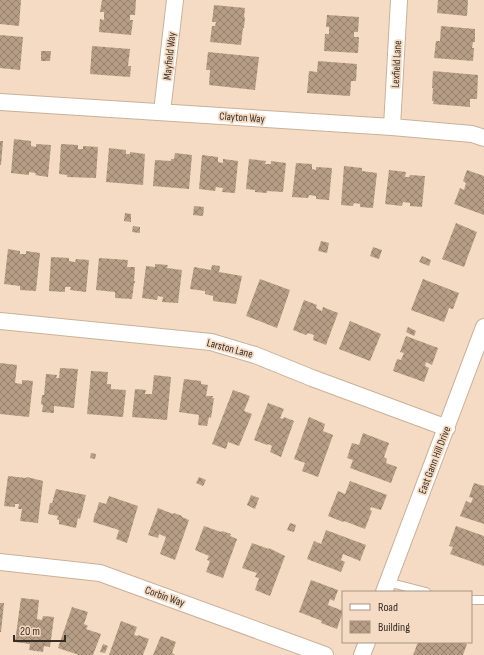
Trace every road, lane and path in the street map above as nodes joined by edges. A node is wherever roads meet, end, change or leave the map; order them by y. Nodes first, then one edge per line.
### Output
1 (175, 0) edge
2 (399, 0) edge
3 (0, 102) edge
4 (162, 112) junction
5 (392, 127) junction
6 (484, 138) edge
7 (0, 321) edge
8 (484, 327) edge
9 (446, 428) junction
10 (0, 562) edge
11 (386, 587) edge
12 (418, 591) edge
13 (472, 600) edge
14 (484, 600) edge
15 (367, 643) edge
16 (325, 655) edge
17 (362, 655) edge

1 - 4 street, Mayfield Way
2 - 5 street, Lexfield Lane
3 - 4 street, Clayton Way
4 - 5 street, Clayton Way
5 - 6 street, Clayton Way
7 - 9 street, Larston Lane
8 - 9 street, East Gann Hill Drive
9 - 11 street, East Gann Hill Drive
10 - 16 street, Corbin Way
11 - 12 lane
13 - 14 lane
15 - 17 street

